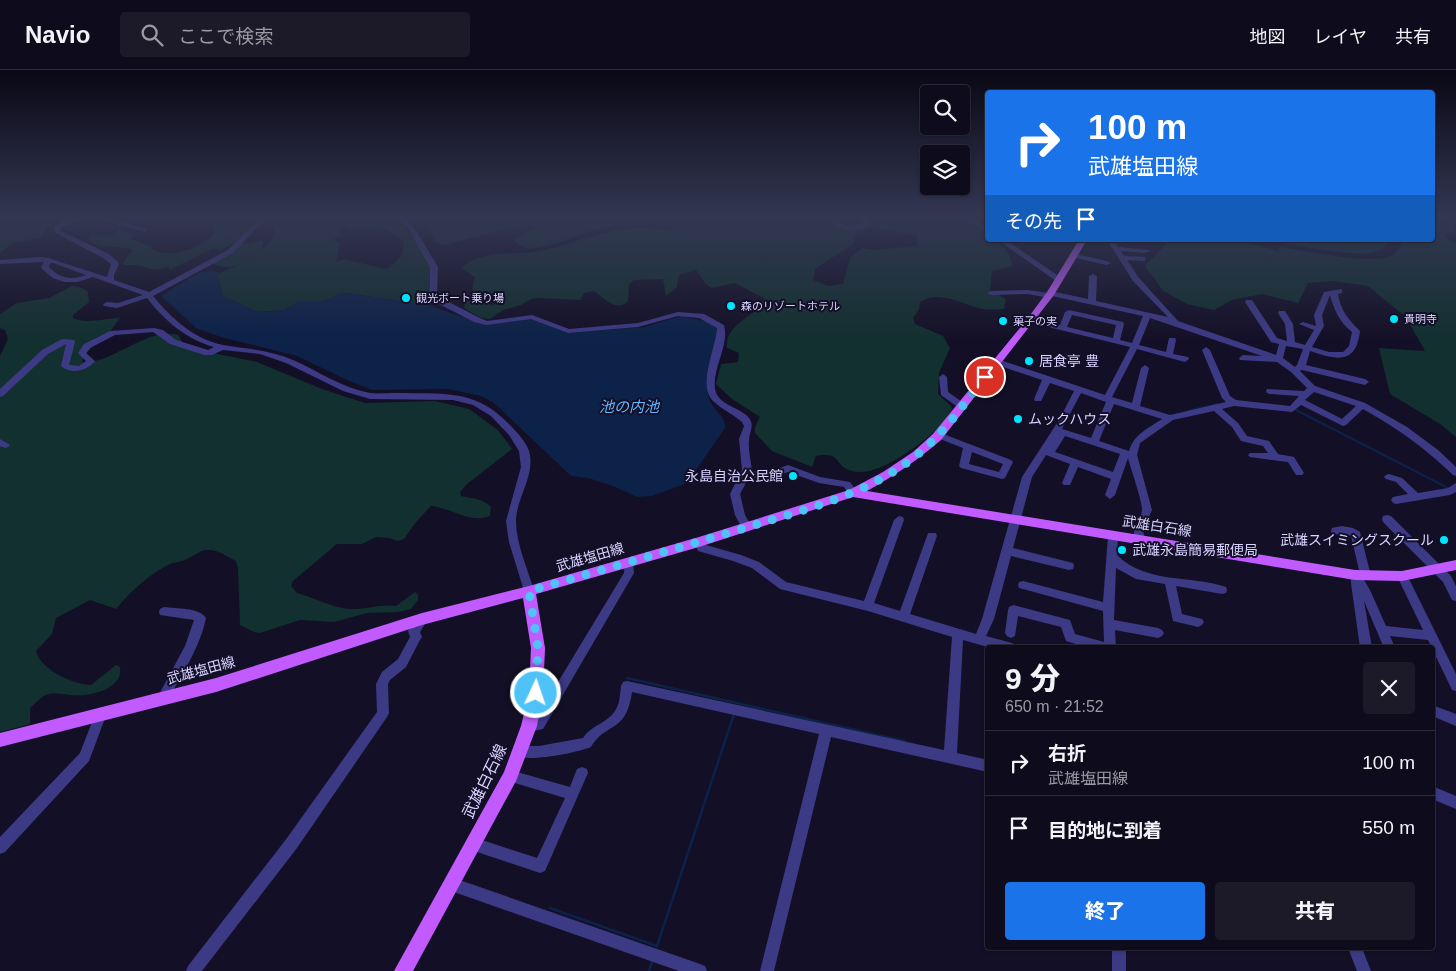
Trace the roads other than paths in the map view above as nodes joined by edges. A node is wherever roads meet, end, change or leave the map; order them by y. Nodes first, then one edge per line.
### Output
1 (107, 257) edge
2 (219, 257) edge
3 (428, 257) edge
4 (1026, 257) edge
5 (1073, 257) edge
6 (1082, 257) edge
7 (1121, 258) joint
8 (1142, 259) dead end
9 (48, 260) junction
10 (0, 262) edge
11 (1107, 263) dead end
12 (91, 275) junction
13 (1093, 276) dead end
14 (1059, 279) junction
15 (110, 282) junction
16 (991, 293) dead end
17 (148, 294) junction
18 (1050, 295) junction
19 (1092, 302) junction
20 (1249, 302) dead end
21 (107, 304) dead end
22 (1282, 313) dead end
23 (1148, 314) junction
24 (1031, 320) junction
25 (1178, 322) junction
26 (1302, 324) dead end
27 (1064, 328) junction
28 (1318, 329) junction
29 (1172, 340) dead end
30 (1116, 342) junction
31 (1287, 342) junction
32 (222, 347) junction
33 (1134, 347) junction
34 (1307, 348) junction
35 (1206, 350) dead end
36 (1168, 355) junction
37 (1243, 358) dead end
38 (1185, 359) dead end
39 (1279, 359) junction
40 (997, 362) junction
41 (1145, 368) dead end
42 (1298, 368) junction
43 (943, 377) dead end
44 (1047, 379) junction
45 (1364, 382) dead end
46 (1079, 390) junction
47 (1270, 391) dead end
48 (1310, 391) junction
49 (0, 394) edge
50 (1038, 399) dead end
51 (1109, 400) junction
52 (1299, 401) junction
53 (1234, 404) junction
54 (962, 406) junction
55 (1136, 406) junction
56 (1362, 406) junction
57 (1216, 408) junction
58 (1170, 418) junction
59 (938, 435) junction
60 (1094, 442) junction
61 (968, 448) dead end
62 (1129, 454) junction
63 (1253, 455) dead end
64 (1275, 458) junction
65 (1076, 462) junction
66 (745, 473) junction
67 (1299, 473) dead end
68 (1456, 473) edge
69 (1117, 477) junction
70 (1390, 477) dead end
71 (1067, 483) dead end
72 (1453, 489) edge
73 (853, 492) junction
74 (1110, 495) dead end
75 (1416, 497) junction
76 (1396, 500) dead end
77 (1387, 519) dead end
78 (899, 520) dead end
79 (1016, 520) junction
80 (747, 527) junction
81 (1336, 532) dead end
82 (932, 536) dead end
83 (1113, 536) junction
84 (1140, 540) junction
85 (699, 542) junction
86 (1007, 551) junction
87 (1111, 556) junction
88 (629, 563) junction
89 (1456, 565) edge
90 (1069, 566) dead end
91 (1436, 569) junction
92 (1361, 576) junction
93 (1402, 576) junction
94 (1169, 580) junction
95 (1023, 585) dead end
96 (1222, 590) dead end
97 (529, 591) junction
98 (1456, 597) edge
99 (868, 606) junction
100 (1108, 608) junction
101 (164, 612) dead end
102 (904, 616) junction
103 (422, 619) junction
104 (1198, 622) dead end
105 (1109, 624) junction
106 (1383, 630) junction
107 (1011, 633) dead end
108 (1158, 633) dead end
109 (958, 634) junction
110 (1431, 636) junction
111 (979, 640) junction
112 (1000, 645) edge
113 (1097, 645) edge
114 (1109, 645) edge
115 (1366, 645) edge
116 (1389, 645) edge
117 (1456, 686) edge
118 (163, 698) junction
119 (1435, 711) edge
120 (101, 714) junction
121 (1456, 720) edge
122 (529, 726) junction
123 (826, 730) junction
124 (0, 740) edge
125 (520, 752) junction
126 (950, 757) junction
127 (985, 765) edge
128 (582, 773) dead end
129 (510, 776) junction
130 (1435, 793) edge
131 (573, 794) junction
132 (1456, 803) edge
133 (473, 844) junction
134 (0, 847) edge
135 (451, 884) junction
136 (1119, 950) edge
137 (1355, 950) edge
138 (193, 971) edge
139 (403, 971) edge
140 (700, 971) edge
141 (767, 971) edge
142 (1119, 971) edge
143 (1364, 971) edge

1 - 15 street
2 - 17 street
3 - 66 street
4 - 14 street
5 - 14 main road, 武雄塩田線
6 - 11 street
7 - 8 street
7 - 25 street
9 - 10 street
9 - 12 street
9 - 12 street
12 - 15 street
13 - 19 street
14 - 18 main road, 武雄塩田線
15 - 17 street
16 - 18 street
17 - 21 street
17 - 32 street
18 - 19 street
18 - 24 main road, 武雄塩田線
19 - 23 street
20 - 31 street
22 - 31 street
23 - 25 street
23 - 33 street
24 - 27 street
24 - 40 main road, 武雄塩田線
25 - 39 street
26 - 28 street
27 - 30 street
27 - 30 street
28 - 34 street
28 - 34 street
29 - 36 street
30 - 33 street
31 - 34 street
31 - 39 street
32 - 49 street
32 - 97 street
33 - 36 street
33 - 51 street
34 - 42 street
35 - 53 street
36 - 38 street
37 - 39 street
39 - 42 street
40 - 44 street
40 - 54 main road, 武雄塩田線
41 - 55 street
42 - 45 street
42 - 48 street
43 - 54 street
44 - 46 street
44 - 50 street
46 - 51 street
46 - 79 street
47 - 48 street
48 - 52 street
48 - 56 street
51 - 55 street
51 - 60 street
52 - 53 street
52 - 56 street
53 - 57 street
54 - 59 main road, 武雄塩田線
55 - 58 street
56 - 68 street
57 - 58 street
57 - 64 street
58 - 62 street
59 - 61 street
59 - 73 main road, 武雄塩田線
60 - 62 street
60 - 65 street
62 - 69 street
62 - 84 street
63 - 64 street
64 - 67 street
65 - 69 street
65 - 71 street
66 - 73 street
66 - 80 street
69 - 74 street
70 - 75 street
72 - 75 street
73 - 79 main road, 武雄白石線
73 - 80 main road, 武雄塩田線
75 - 76 street
77 - 91 street
78 - 99 street
79 - 83 main road, 武雄白石線
79 - 86 street
80 - 85 main road, 武雄塩田線
81 - 92 street
82 - 102 street
83 - 84 main road, 武雄白石線
83 - 87 street
84 - 92 main road, 武雄白石線
85 - 88 main road, 武雄塩田線
85 - 99 street
86 - 90 street
86 - 111 street
87 - 94 street
87 - 100 street
88 - 97 main road, 武雄塩田線
88 - 122 street
89 - 91 main road, 武雄白石線
91 - 93 main road, 武雄白石線
91 - 98 street
92 - 93 main road, 武雄白石線
92 - 106 street
92 - 115 street
93 - 110 street
94 - 96 street
94 - 104 street
95 - 100 street
97 - 103 main road, 武雄塩田線
97 - 122 main road, 武雄白石線
99 - 102 street
100 - 105 street
101 - 118 street
102 - 109 street
103 - 118 main road, 武雄塩田線
103 - 138 street
105 - 108 street
105 - 114 street
106 - 110 street
106 - 116 street
107 - 113 street
109 - 111 street
109 - 126 street
110 - 117 street
111 - 112 street
118 - 120 main road, 武雄塩田線
119 - 121 street
120 - 124 main road, 武雄塩田線
120 - 134 street
122 - 125 main road, 武雄白石線
123 - 125 street
123 - 126 street
123 - 141 street
125 - 129 main road, 武雄白石線
126 - 127 street
128 - 131 street
129 - 131 street
129 - 133 main road, 武雄白石線
130 - 132 street
131 - 133 street
133 - 135 main road, 武雄白石線
135 - 139 main road, 武雄白石線
135 - 140 street
136 - 142 street
137 - 143 street

